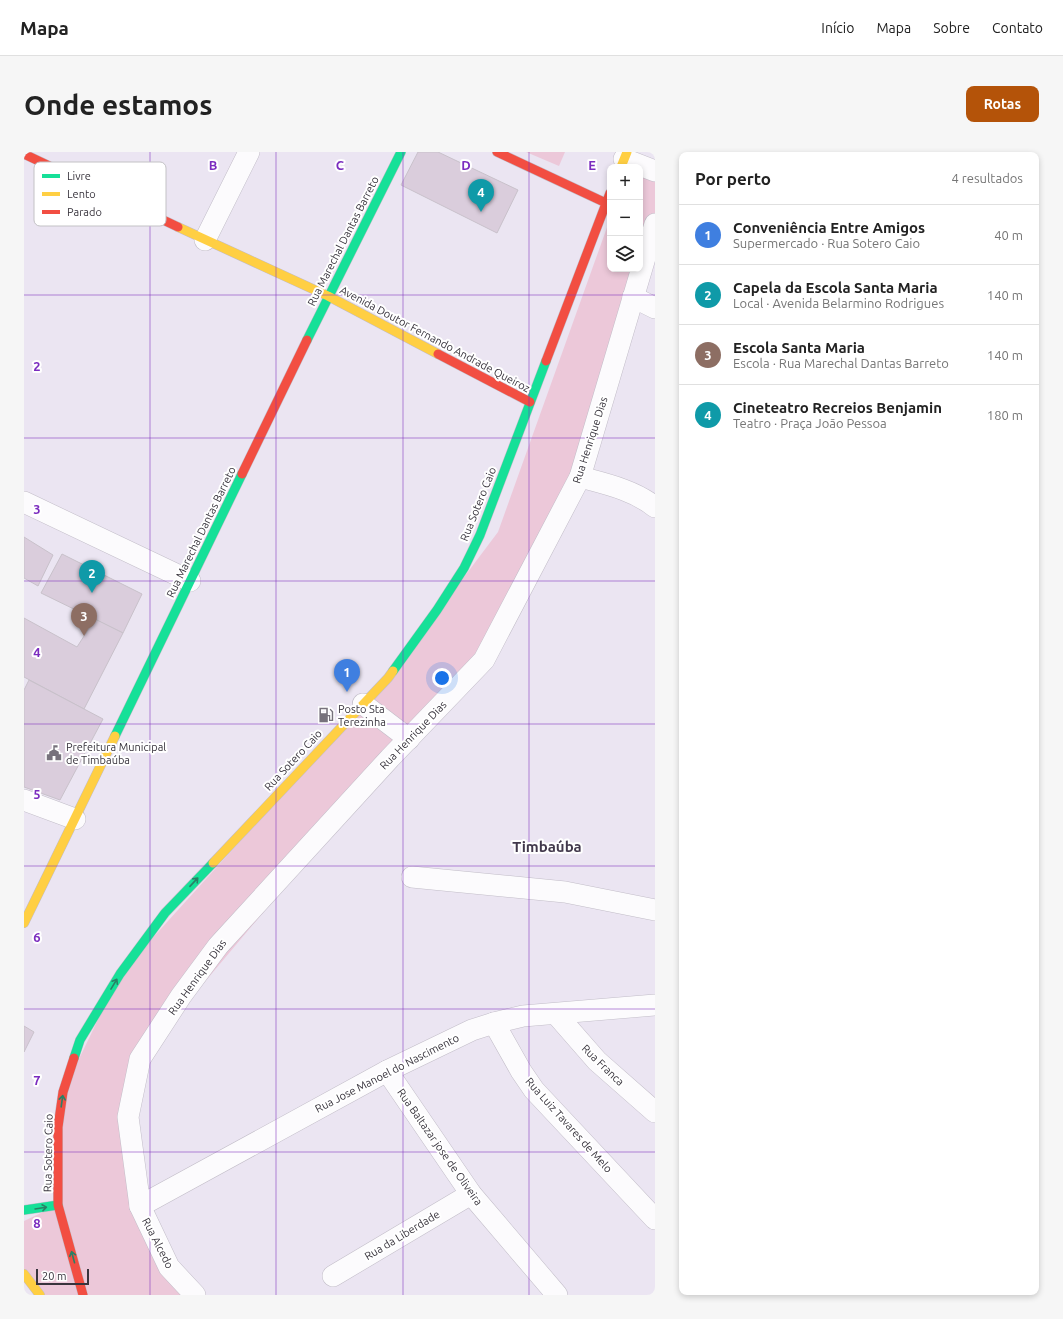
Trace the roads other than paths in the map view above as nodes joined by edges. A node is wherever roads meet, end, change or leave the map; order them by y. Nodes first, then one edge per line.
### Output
1 (249, 152) edge
2 (401, 152) edge
3 (497, 152) edge
4 (24, 154) edge
5 (624, 159) edge
6 (41, 162) edge
7 (655, 170) edge
8 (607, 200) edge
9 (606, 203) junction
10 (166, 221) edge
11 (655, 224) edge
12 (205, 240) junction
13 (328, 296) junction
14 (633, 297) junction
15 (655, 308) edge
16 (530, 402) junction
17 (580, 477) junction
18 (24, 502) edge
19 (655, 507) edge
20 (190, 581) junction
21 (363, 704) junction
22 (409, 739) junction
23 (24, 800) edge
24 (75, 820) junction
25 (412, 877) dead end
26 (655, 910) edge
27 (24, 923) edge
28 (651, 1011) edge
29 (556, 1014) junction
30 (494, 1023) junction
31 (387, 1071) junction
32 (655, 1112) edge
33 (471, 1194) junction
34 (58, 1205) junction
35 (140, 1206) junction
36 (24, 1210) edge
37 (655, 1219) edge
38 (24, 1274) edge
39 (332, 1276) dead end
40 (40, 1295) edge
41 (83, 1295) edge
42 (195, 1295) edge
43 (557, 1295) edge

1 - 12 street
2 - 13 street, Rua Marechal Dantas Barreto
3 - 9 street
4 - 6 street, Avenida Doutor Fernando Andrade Queiroz
5 - 7 street
8 - 9 street, Rua Sotero Caio
9 - 16 street, Rua Sotero Caio
10 - 12 street, Avenida Doutor Fernando Andrade Queiroz
11 - 14 street, Rua Henrique Dias
12 - 13 street, Avenida Doutor Fernando Andrade Queiroz
13 - 16 street, Avenida Doutor Fernando Andrade Queiroz
13 - 20 street, Rua Marechal Dantas Barreto
14 - 15 street
14 - 17 street, Rua Henrique Dias
16 - 21 street, Rua Sotero Caio
17 - 19 street
17 - 22 street, Rua Henrique Dias
18 - 20 street
20 - 24 street, Rua Marechal Dantas Barreto
21 - 22 street
34 -> 21 street, Rua Sotero Caio
22 - 35 street, Rua Henrique Dias
23 - 24 street
24 - 27 street, Rua Marechal Dantas Barreto
25 - 26 street
28 - 29 street, Rua Jose Manoel do Nascimento
29 - 30 street, Rua Jose Manoel do Nascimento
29 - 32 street, Rua Franca
30 - 31 street, Rua Jose Manoel do Nascimento
30 - 37 street, Rua Luiz Tavares de Melo
31 - 33 street, Rua Baltazar jose de Oliveira
31 - 35 street, Rua Jose Manoel do Nascimento
33 - 39 street, Rua da Liberdade
33 - 43 street, Rua Baltazar jose de Oliveira
36 -> 34 street
41 -> 34 street, Rua Sotero Caio
35 - 42 street, Rua Alcedo
38 - 40 street

